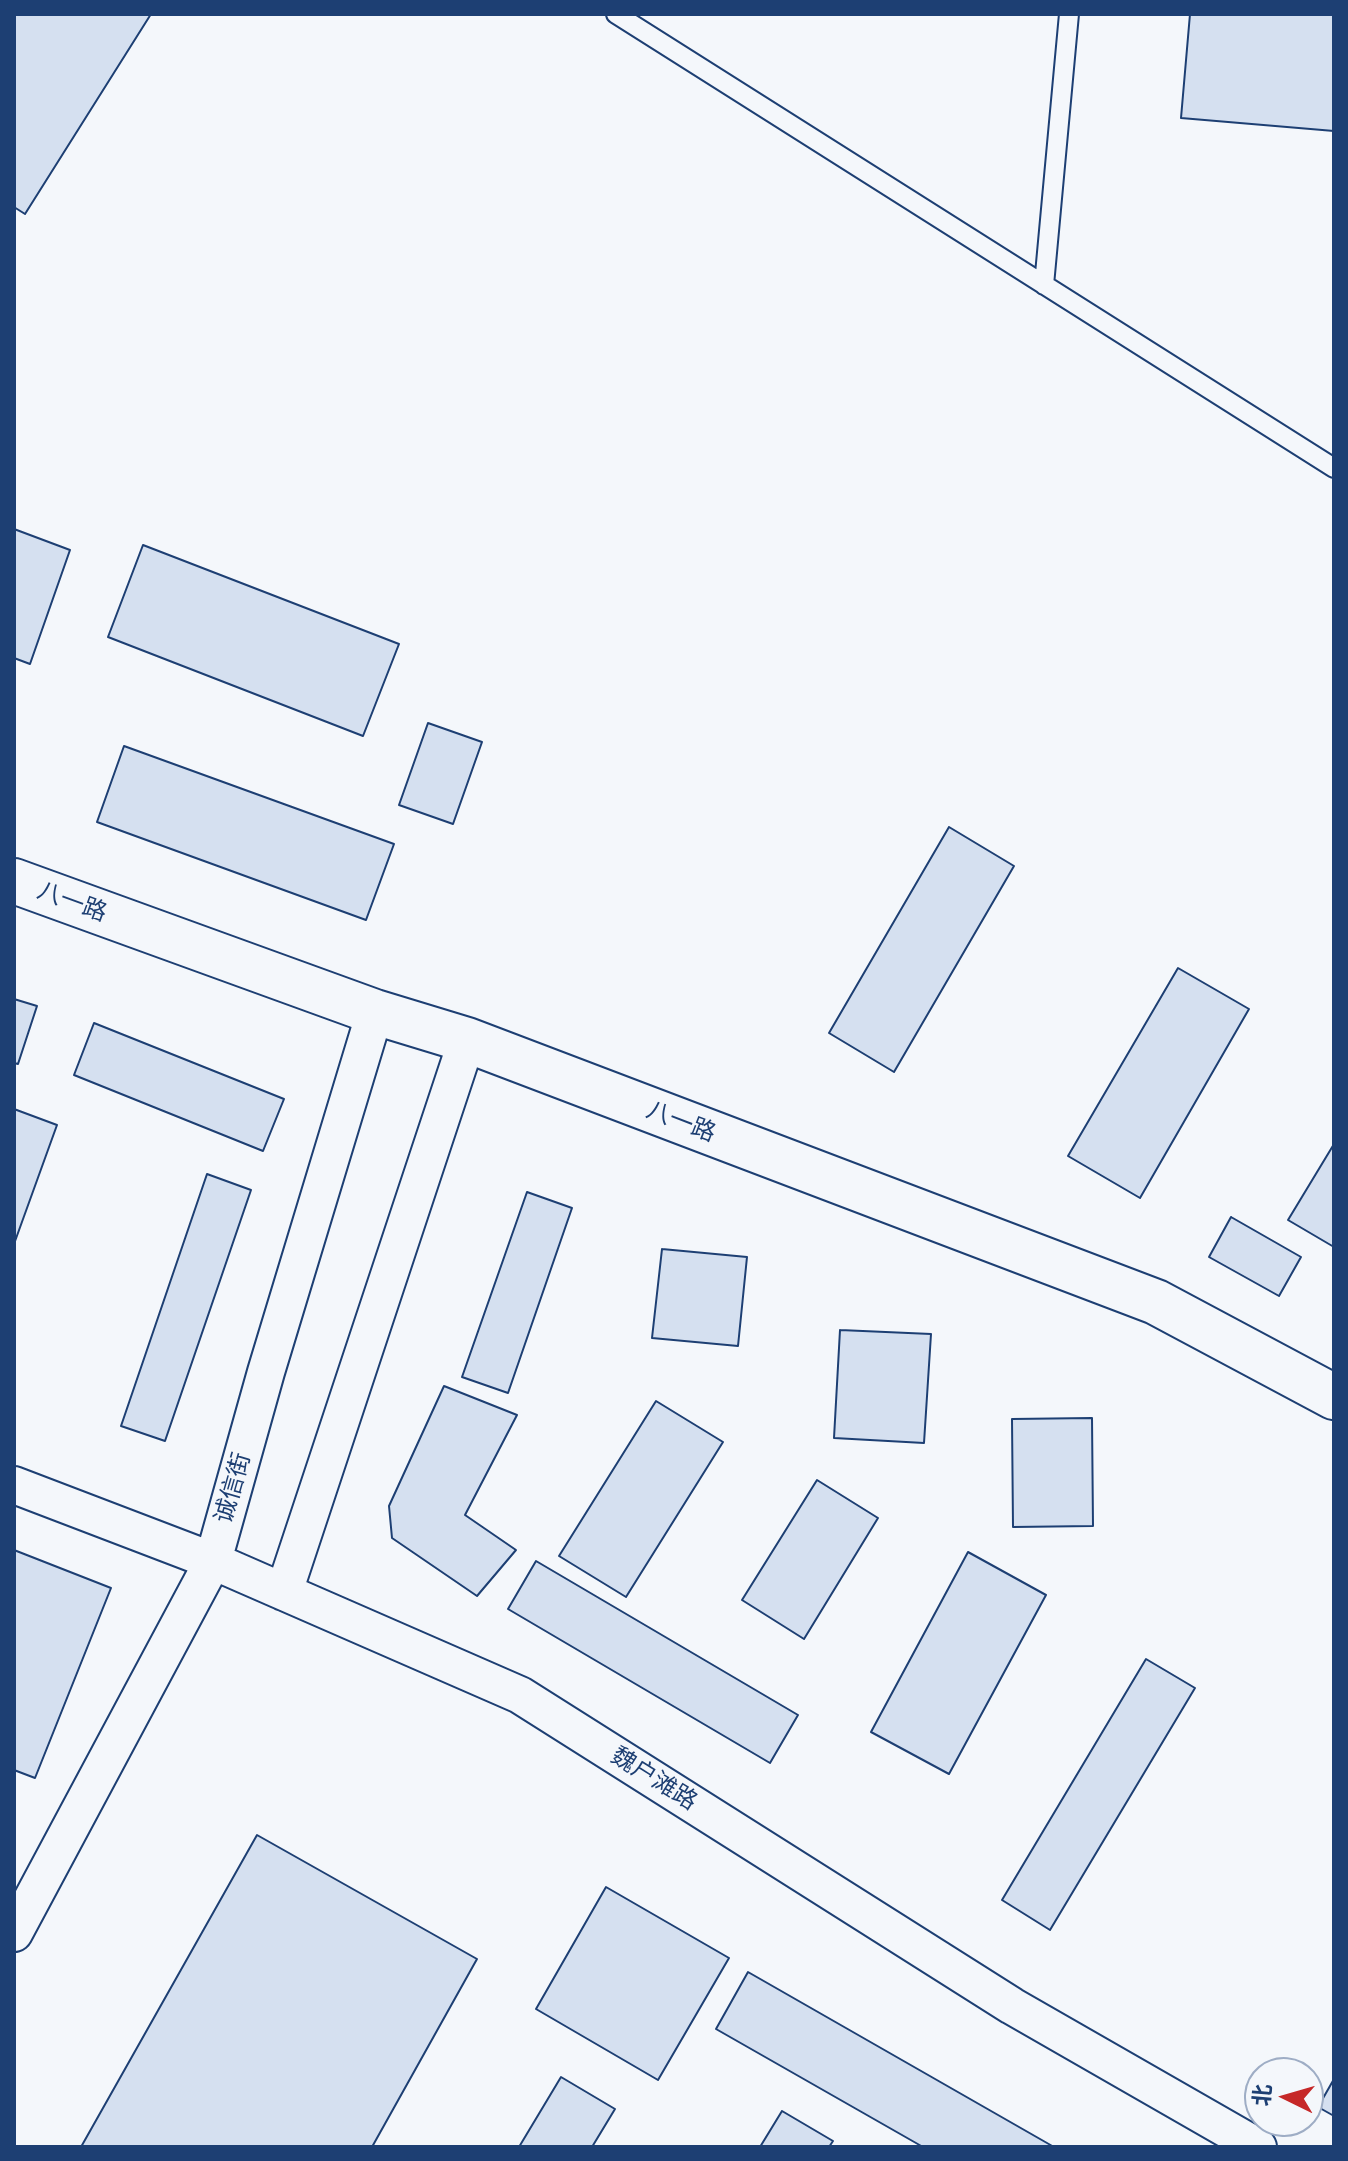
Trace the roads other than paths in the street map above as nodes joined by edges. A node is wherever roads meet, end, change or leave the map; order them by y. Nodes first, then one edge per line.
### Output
1 (616, 14) edge
2 (1069, 14) edge
3 (1044, 285) junction
4 (1334, 468) edge
5 (14, 881) edge
6 (375, 1012) junction
7 (467, 1040) junction
8 (1331, 1388) edge
9 (14, 1485) edge
10 (213, 1561) junction
11 (284, 1592) junction
12 (14, 1933) edge
13 (1258, 2147) edge

1 - 3 lane
2 - 3 lane
3 - 4 lane
5 - 6 street, 八一路
6 - 7 street, 八一路
6 - 10 street, 诚信街
7 - 8 street, 八一路
7 - 11 street
9 - 10 street, 魏户滩路
10 - 11 street, 魏户滩路
10 - 12 street, 诚信街
11 - 13 street, 魏户滩路

